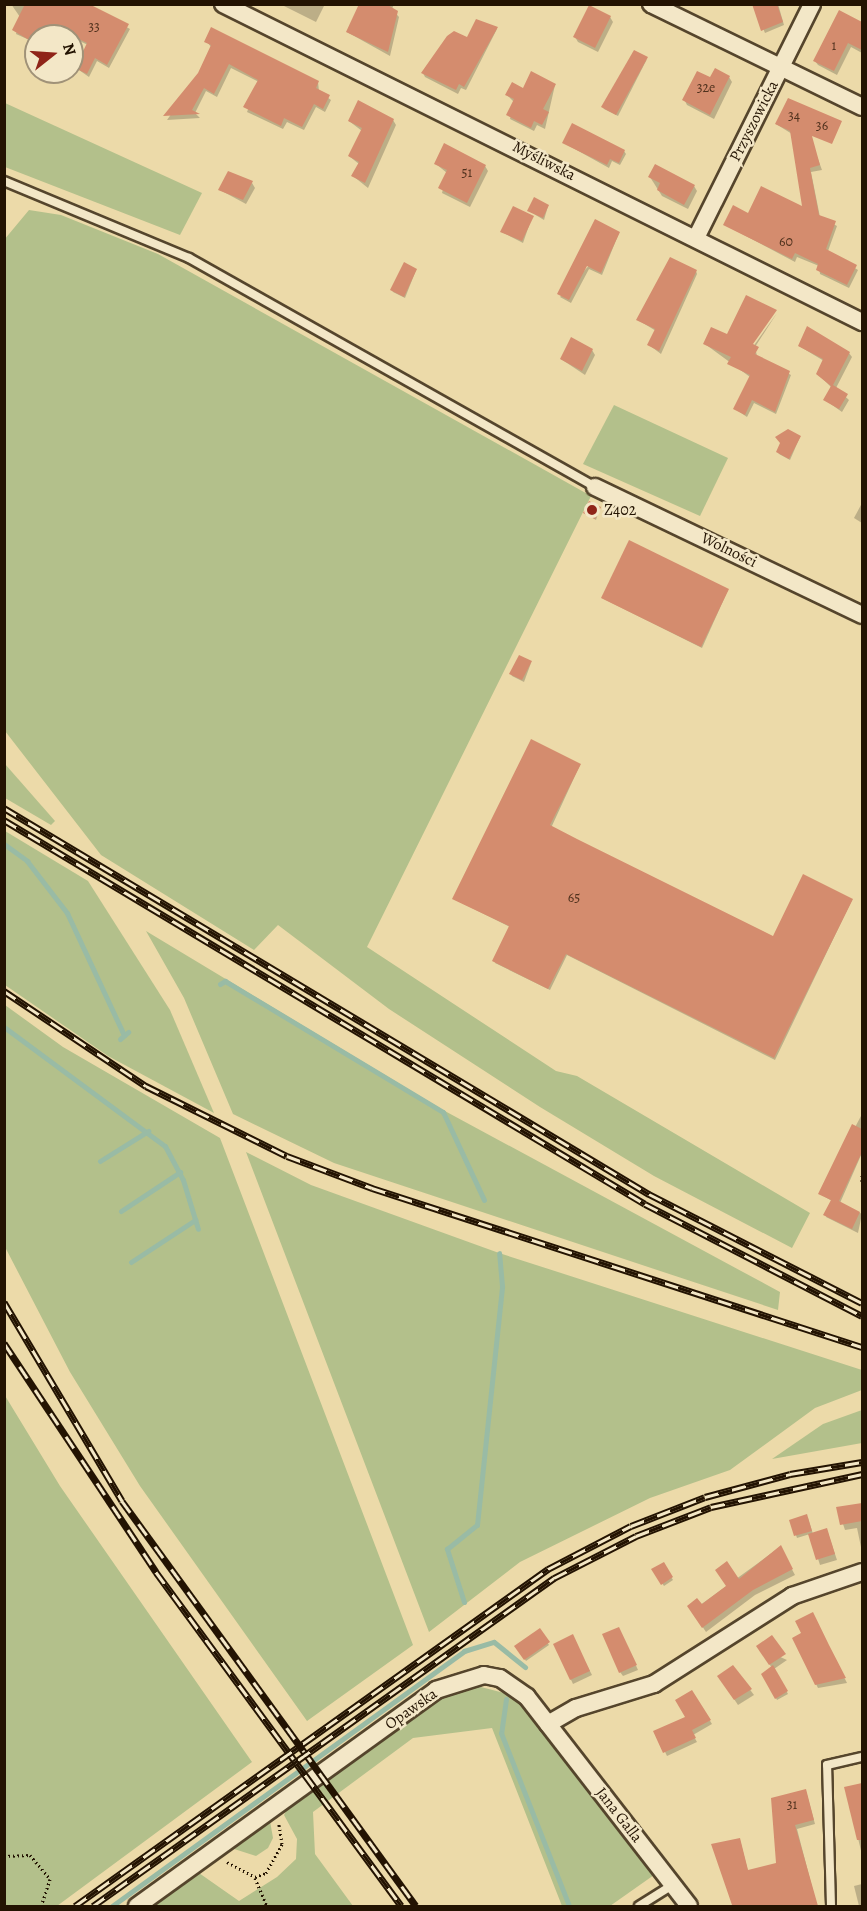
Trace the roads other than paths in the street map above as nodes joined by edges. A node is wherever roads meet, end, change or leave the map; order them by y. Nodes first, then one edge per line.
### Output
1 (223, 4) edge
2 (651, 4) edge
3 (812, 4) edge
4 (781, 68) junction
5 (862, 107) edge
6 (4, 181) edge
7 (696, 238) junction
8 (862, 322) edge
9 (595, 487) joint
10 (862, 615) edge
11 (862, 1572) edge
12 (548, 1724) junction
13 (862, 1757) edge
14 (672, 1885) junction
15 (136, 1906) edge
16 (639, 1906) edge
17 (689, 1906) edge
18 (831, 1906) edge

1 - 7 street, Myśliwska
2 - 4 street
3 - 4 street, Przyszowicka
4 - 5 street
4 - 7 street, Przyszowicka
6 - 9 lane
7 - 8 street, Myśliwska
9 - 10 street, Wolności
11 - 12 street
12 - 14 street, Jana Galla
12 - 15 street, Opawska
13 - 18 lane
14 - 16 lane
14 - 17 street, Jana Galla

